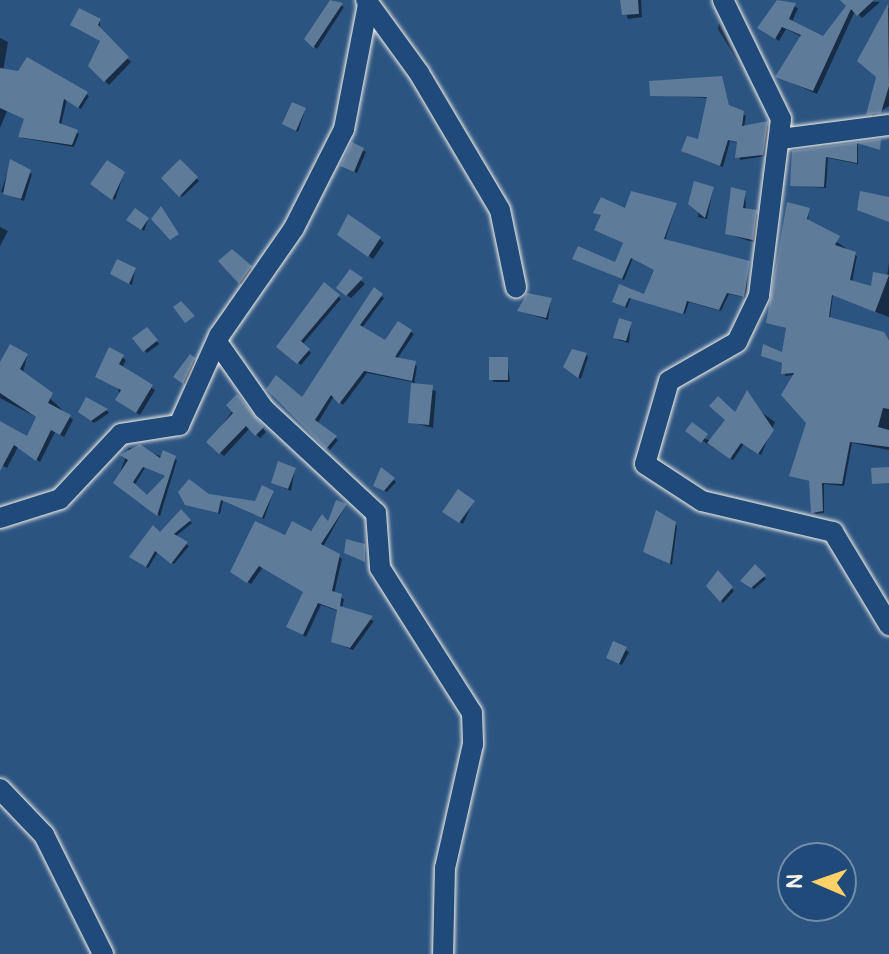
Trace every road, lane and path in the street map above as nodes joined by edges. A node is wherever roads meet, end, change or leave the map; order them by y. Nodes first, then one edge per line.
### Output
1 (723, 0) edge
2 (367, 2) edge
3 (889, 125) edge
4 (781, 139) junction
5 (516, 287) dead end
6 (217, 342) junction
7 (0, 518) edge
8 (889, 625) edge
9 (0, 789) edge
10 (103, 954) edge
11 (443, 954) edge

1 - 4 street
2 - 5 street
2 - 6 street
3 - 4 street
4 - 8 street
6 - 7 street
6 - 11 street
9 - 10 street

